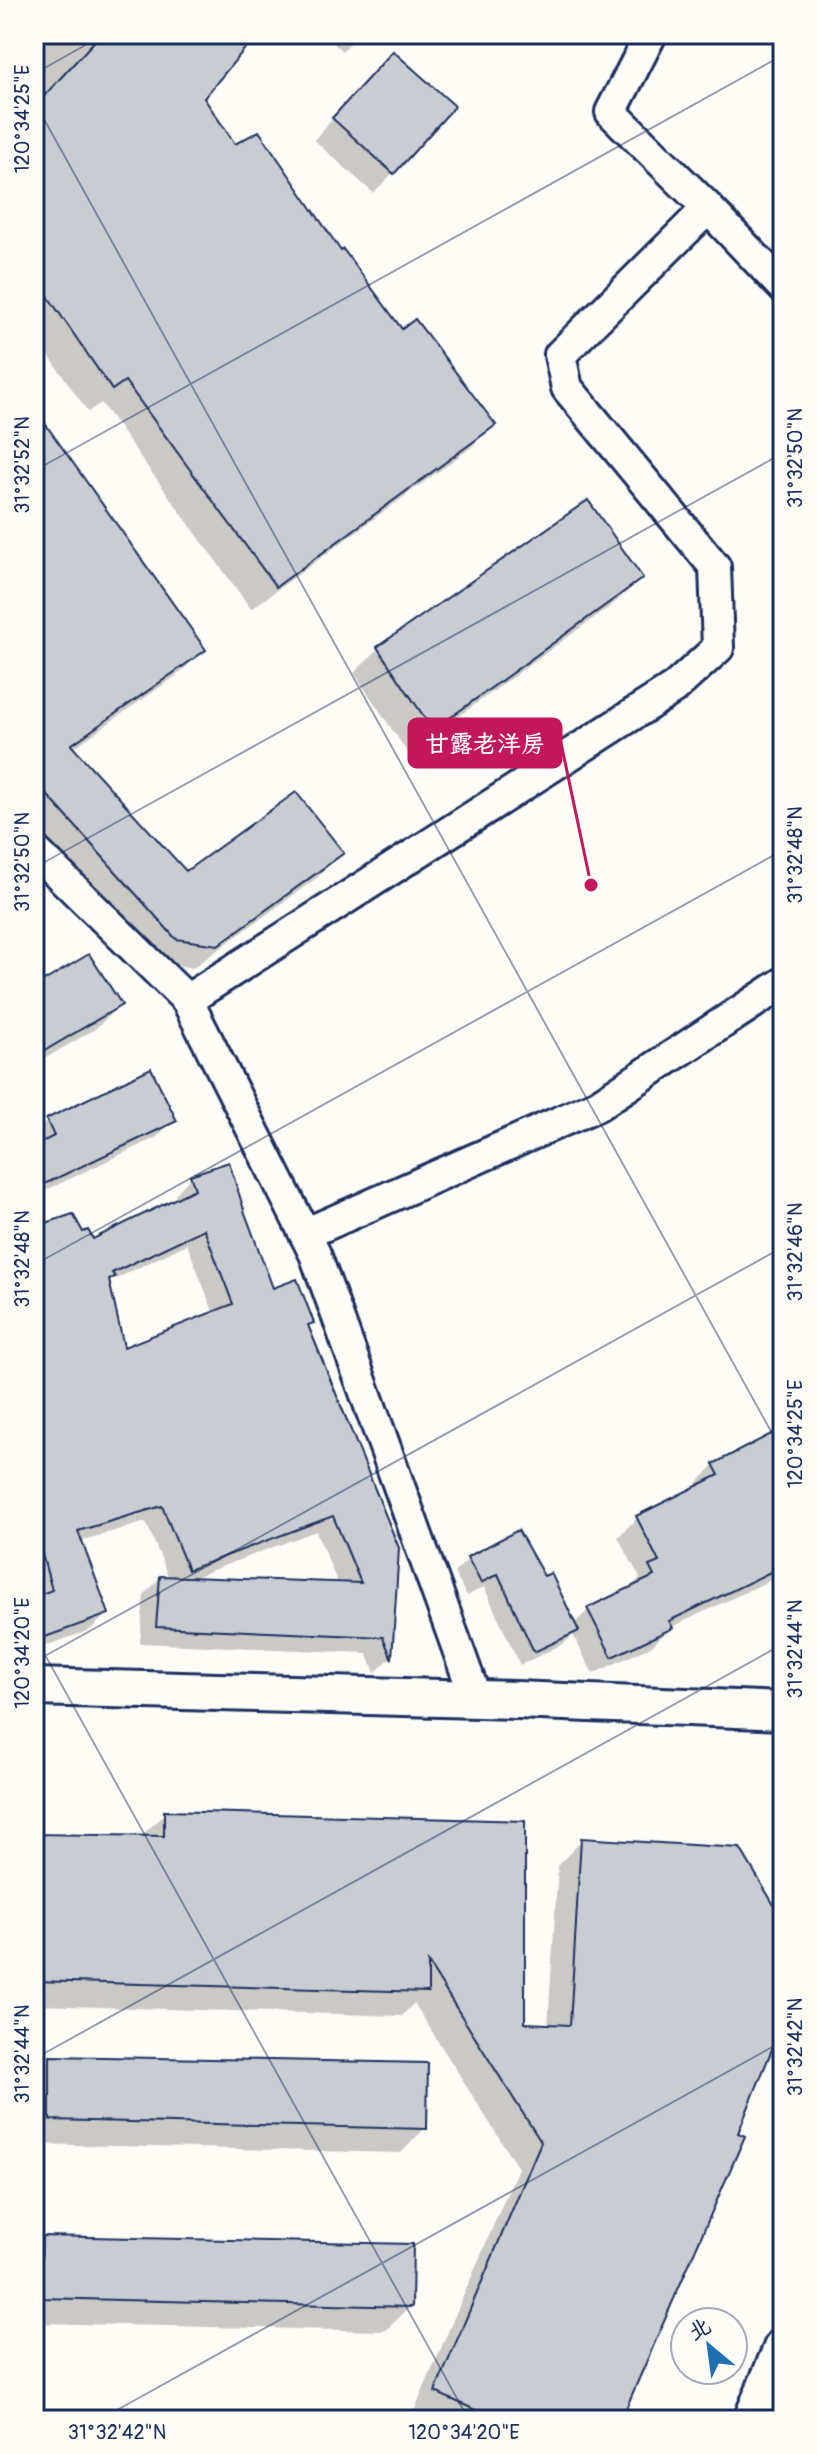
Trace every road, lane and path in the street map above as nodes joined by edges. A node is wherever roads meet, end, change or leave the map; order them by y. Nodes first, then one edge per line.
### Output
1 (651, 34) edge
2 (708, 208) junction
3 (783, 287) edge
4 (34, 850) edge
5 (783, 983) edge
6 (187, 1000) junction
7 (305, 1234) junction
8 (34, 1687) edge
9 (476, 1699) junction
10 (783, 1711) edge
11 (783, 2346) edge
12 (752, 2420) edge

1 - 2 street
2 - 3 street
2 - 6 street
4 - 6 street
5 - 7 street
6 - 7 street
7 - 9 street
8 - 9 street
9 - 10 street
11 - 12 street

